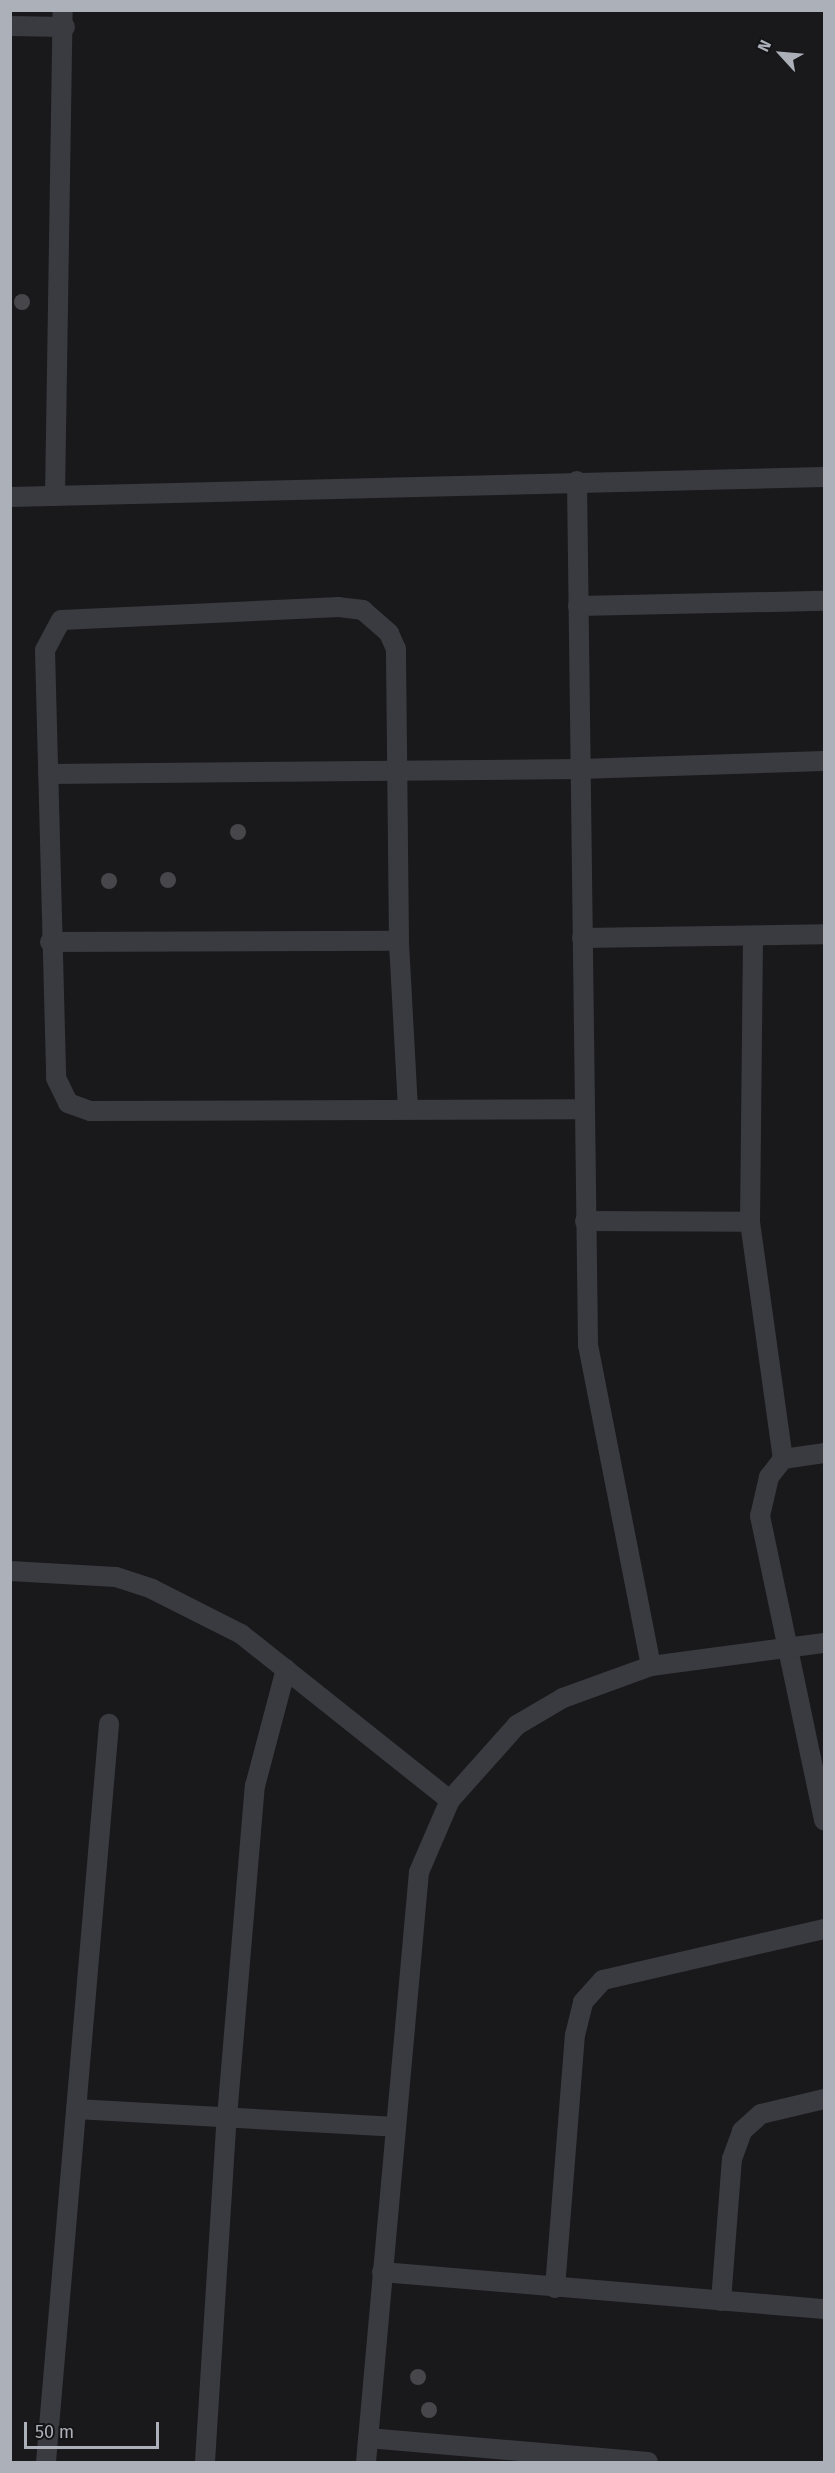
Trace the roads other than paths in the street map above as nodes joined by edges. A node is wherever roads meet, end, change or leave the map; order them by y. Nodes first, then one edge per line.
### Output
1 (64, 19) edge
2 (10, 26) edge
3 (825, 477) edge
4 (577, 481) junction
5 (55, 496) junction
6 (10, 497) edge
7 (825, 601) edge
8 (578, 606) junction
9 (825, 761) edge
10 (399, 769) junction
11 (580, 769) junction
12 (48, 774) junction
13 (825, 934) edge
14 (753, 937) junction
15 (582, 938) junction
16 (399, 941) junction
17 (50, 942) junction
18 (408, 1109) junction
19 (584, 1109) junction
20 (585, 1221) junction
21 (750, 1222) junction
22 (825, 1453) edge
23 (783, 1459) junction
24 (10, 1571) edge
25 (825, 1643) edge
26 (791, 1650) junction
27 (651, 1666) junction
28 (286, 1669) junction
29 (109, 1724) dead end
30 (450, 1800) junction
31 (825, 1820) edge
32 (825, 1929) edge
33 (825, 2099) edge
34 (76, 2109) junction
35 (227, 2117) junction
36 (395, 2127) junction
37 (382, 2272) junction
38 (555, 2288) junction
39 (721, 2301) junction
40 (825, 2309) edge
41 (368, 2438) junction
42 (46, 2463) edge
43 (205, 2463) edge
44 (366, 2463) edge
45 (648, 2463) edge

1 - 2 street
1 - 5 street
3 - 4 street
4 - 5 street
4 - 8 street
5 - 6 street
7 - 8 street
8 - 11 street
9 - 11 street
10 - 11 street
10 - 12 street
10 - 12 street
10 - 16 street
11 - 15 street
12 - 17 street
13 - 14 street
14 - 15 street
14 - 21 street
15 - 19 street
16 - 17 street
16 - 18 street
17 - 18 street
18 - 19 street
19 - 20 street
20 - 21 street
20 - 27 street
21 - 23 street
22 - 23 street
23 - 26 street
24 - 28 street
25 - 26 street
26 - 27 street
26 - 31 street
27 - 30 street
28 - 30 street
28 - 35 street
29 - 34 street
30 - 36 street
32 - 38 street
33 - 39 street
34 - 35 street
34 - 42 street
35 - 36 street
35 - 43 street
36 - 37 street
37 - 38 street
37 - 41 street
38 - 39 street
39 - 40 street
41 - 44 street
41 - 45 street

